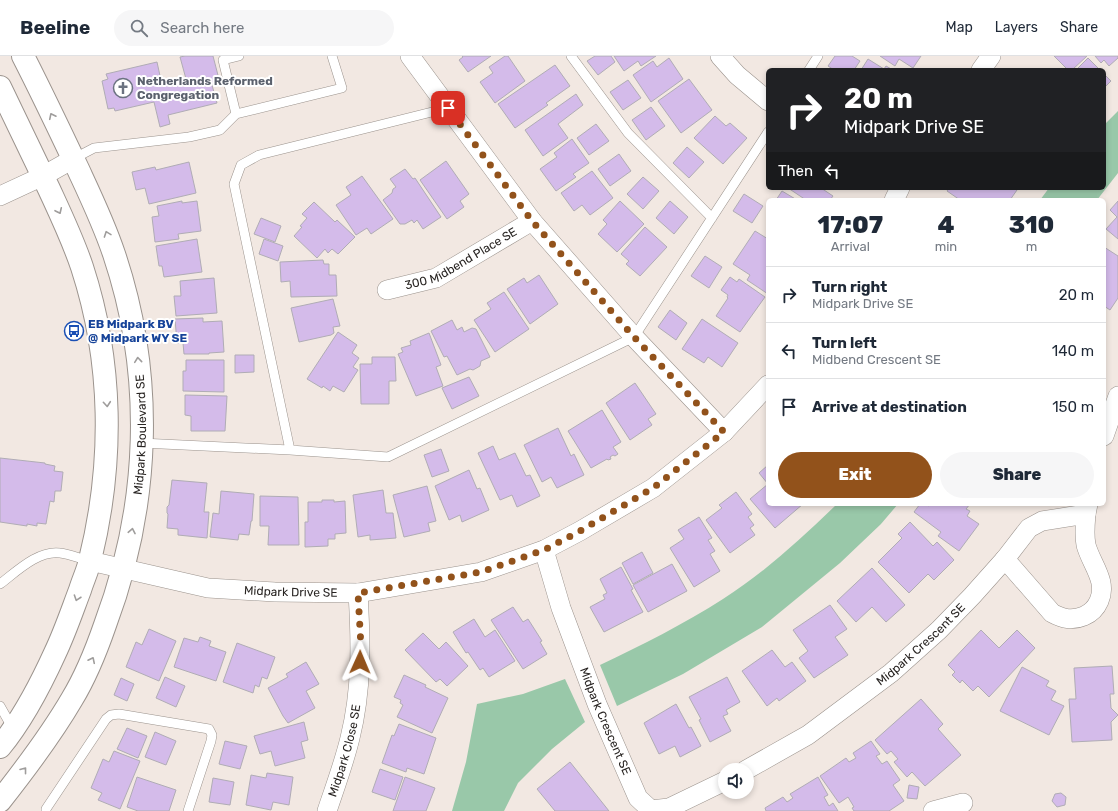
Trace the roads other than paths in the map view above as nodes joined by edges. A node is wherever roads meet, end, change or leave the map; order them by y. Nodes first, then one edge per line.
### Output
1 (23, 56) edge
2 (239, 56) edge
3 (332, 56) edge
4 (410, 56) edge
5 (571, 56) edge
6 (720, 56) edge
7 (818, 56) edge
8 (991, 56) edge
9 (810, 68) edge
10 (982, 68) edge
11 (0, 87) edge
12 (766, 99) edge
13 (448, 108) junction
14 (236, 114) junction
15 (766, 135) edge
16 (73, 159) junction
17 (43, 176) junction
18 (0, 196) edge
19 (712, 218) junction
20 (532, 221) junction
21 (387, 290) dead end
22 (634, 337) junction
23 (766, 387) edge
24 (1118, 396) edge
25 (1106, 430) edge
26 (724, 432) junction
27 (141, 443) junction
28 (290, 450) junction
29 (1087, 509) edge
30 (544, 550) junction
31 (1005, 559) junction
32 (90, 561) junction
33 (124, 569) junction
34 (0, 584) edge
35 (358, 593) junction
36 (0, 706) edge
37 (14, 730) junction
38 (0, 747) edge
39 (754, 765) edge
40 (718, 784) edge
41 (0, 801) edge
42 (963, 803) dead end
43 (46, 811) edge
44 (188, 811) edge
45 (327, 811) edge
46 (652, 811) edge
47 (933, 811) edge

16 -> 1 street, Midpark Boulevard SE
2 - 14 lane
3 - 14 lane
4 - 13 street
5 - 19 lane
6 - 12 street
7 - 9 lane
8 - 10 street
11 - 17 street
13 - 20 street
13 - 28 lane
14 - 16 lane
15 - 19 lane
16 - 17 street
27 -> 16 street, Midpark Boulevard SE
17 - 18 street
17 -> 32 street
19 - 22 lane
20 - 21 street, 300 Midbend Place SE
20 - 22 street
22 - 26 street
22 - 28 lane
23 - 26 street, Midpark Drive SE
24 - 25 street
26 - 30 street, Midpark Drive SE
27 - 28 lane
33 -> 27 street, Midpark Boulevard SE
29 - 31 street, Midpark Crescent SE
29 - 31 street, Midpark Crescent SE
30 - 35 street, Midpark Drive SE
30 - 46 street, Midpark Crescent SE
31 - 39 street, Midpark Crescent SE
32 - 33 street, Midpark Drive SE
32 - 34 lane
32 -> 37 street
33 - 35 street, Midpark Drive SE
41 -> 33 street, Midpark Boulevard SE
35 - 45 street, Midpark Close SE
36 - 37 lane
37 - 38 street
40 - 46 street, Midpark Crescent SE
42 - 47 street
43 - 44 lane

